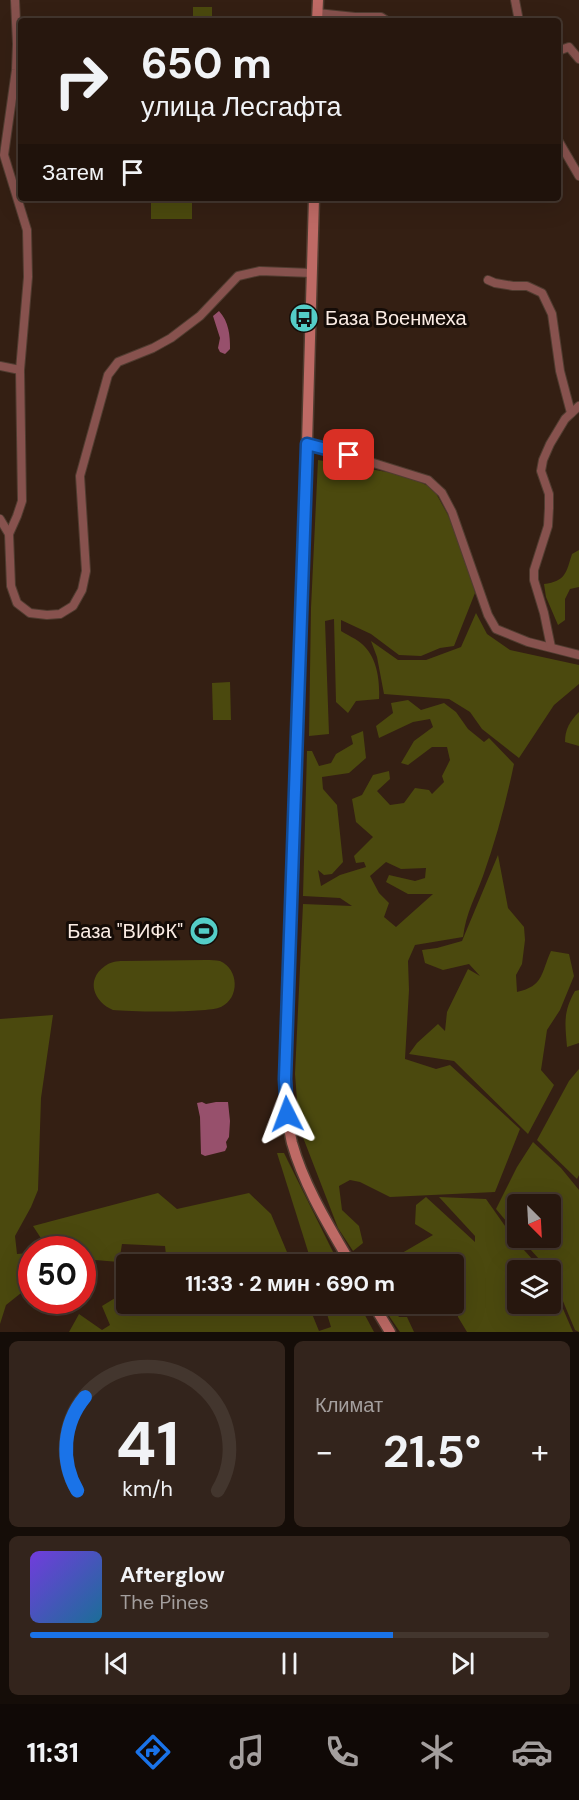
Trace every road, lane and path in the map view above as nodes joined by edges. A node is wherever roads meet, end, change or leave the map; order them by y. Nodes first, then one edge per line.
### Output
1 (15, 0) edge
2 (318, 0) edge
3 (515, 0) edge
4 (317, 17) edge
5 (382, 18) edge
6 (518, 18) edge
7 (579, 44) edge
8 (569, 47) junction
9 (561, 50) edge
10 (579, 59) edge
11 (561, 145) edge
12 (2, 155) edge
13 (579, 176) edge
14 (314, 201) edge
15 (312, 273) junction
16 (488, 280) dead end
17 (0, 366) edge
18 (20, 370) junction
19 (579, 405) edge
20 (571, 413) junction
21 (307, 444) junction
22 (0, 519) edge
23 (9, 534) junction
24 (551, 648) junction
25 (579, 655) edge
26 (346, 1254) edge
27 (379, 1314) edge
28 (390, 1332) edge

1 - 12 street
2 - 4 main road
3 - 6 street
4 - 5 street
7 - 8 street
8 - 9 street
8 - 10 street
11 - 13 street
12 - 18 street
14 - 15 main road
15 - 21 main road
15 - 23 street
16 - 20 street
17 - 18 street
18 - 23 street
19 - 20 street
20 - 24 street
21 - 24 street
21 - 26 main road
22 - 23 street
24 - 25 street
27 - 28 main road

